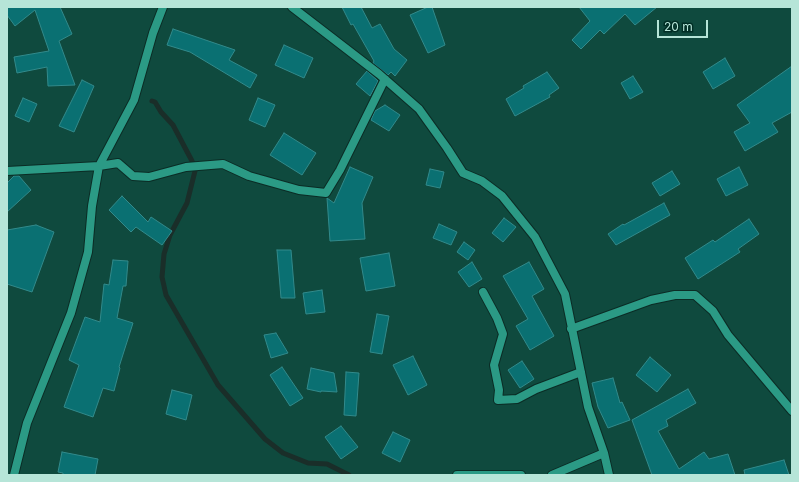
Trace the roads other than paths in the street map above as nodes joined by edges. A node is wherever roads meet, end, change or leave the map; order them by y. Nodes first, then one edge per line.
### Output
1 (163, 7) edge
2 (292, 7) edge
3 (385, 79) junction
4 (100, 166) junction
5 (7, 171) edge
6 (483, 292) dead end
7 (571, 329) junction
8 (581, 372) junction
9 (792, 411) edge
10 (604, 453) junction
11 (14, 475) edge
12 (457, 475) edge
13 (521, 475) edge
14 (552, 475) edge
15 (609, 475) edge

1 - 4 street
2 - 3 street
3 - 4 street
3 - 7 street
4 - 5 street
4 - 11 street
6 - 8 street
7 - 8 street
7 - 9 street
8 - 10 street
10 - 14 street
10 - 15 street
12 - 13 street

